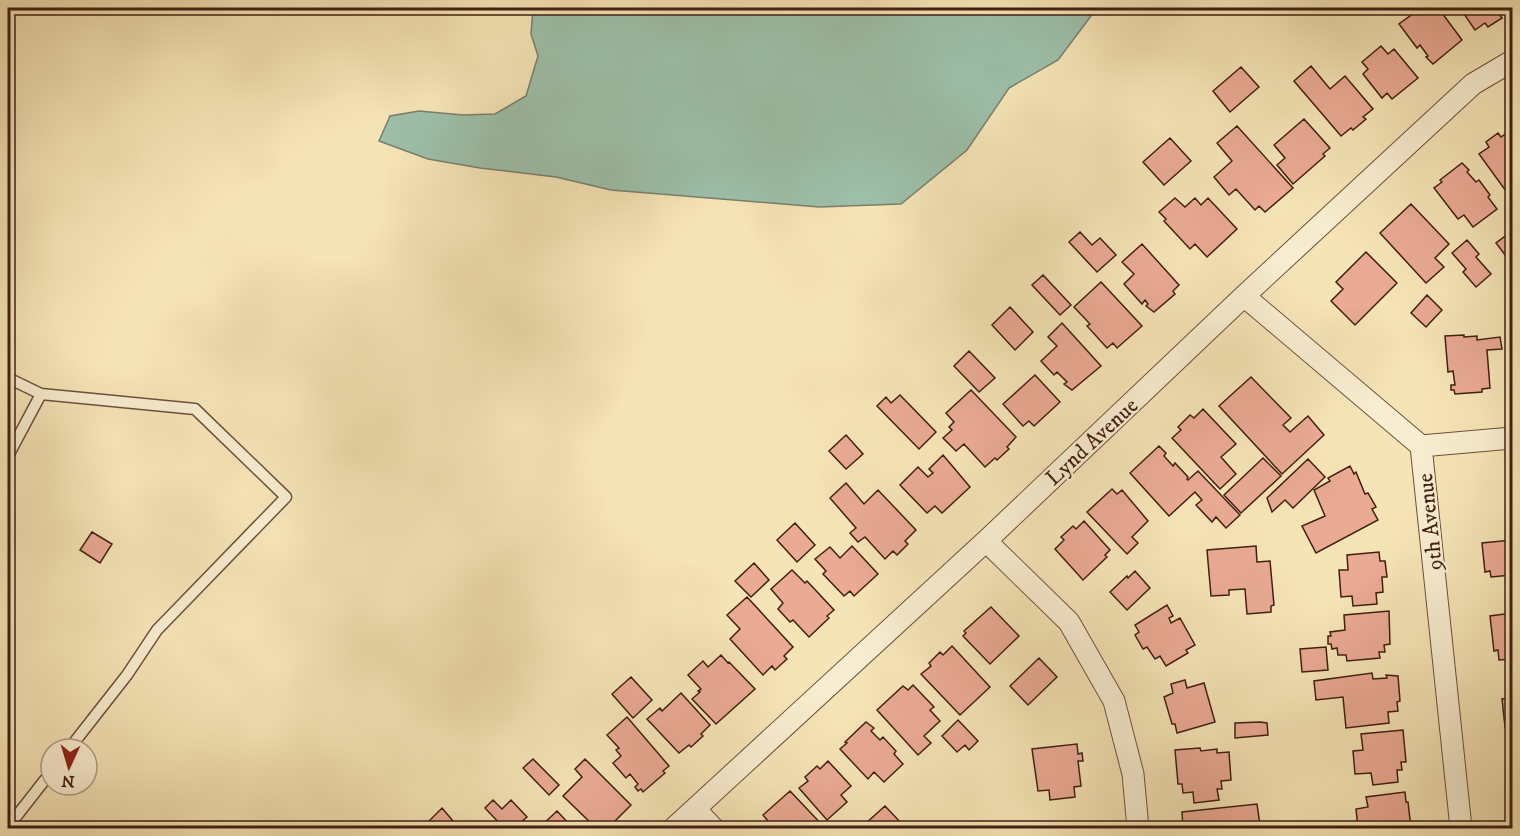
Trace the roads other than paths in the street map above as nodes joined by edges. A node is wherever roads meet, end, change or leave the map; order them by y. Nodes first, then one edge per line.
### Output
1 (1512, 61) edge
2 (1244, 296) junction
3 (8, 378) edge
4 (41, 394) junction
5 (1512, 438) edge
6 (1421, 446) junction
7 (8, 456) edge
8 (986, 541) junction
9 (78, 737) edge
10 (39, 787) edge
11 (695, 808) junction
12 (8, 827) edge
13 (674, 828) edge
14 (713, 828) edge
15 (1138, 828) edge
16 (1461, 828) edge

1 - 2 street, Lynd Avenue
2 - 6 street, 9th Avenue
2 - 8 street, Lynd Avenue
3 - 4 lane
4 - 7 lane
4 - 9 lane
5 - 6 street
6 - 16 street, 9th Avenue
8 - 11 street, Lynd Avenue
8 - 15 street
10 - 12 lane
11 - 13 street, Lynd Avenue
11 - 14 street

